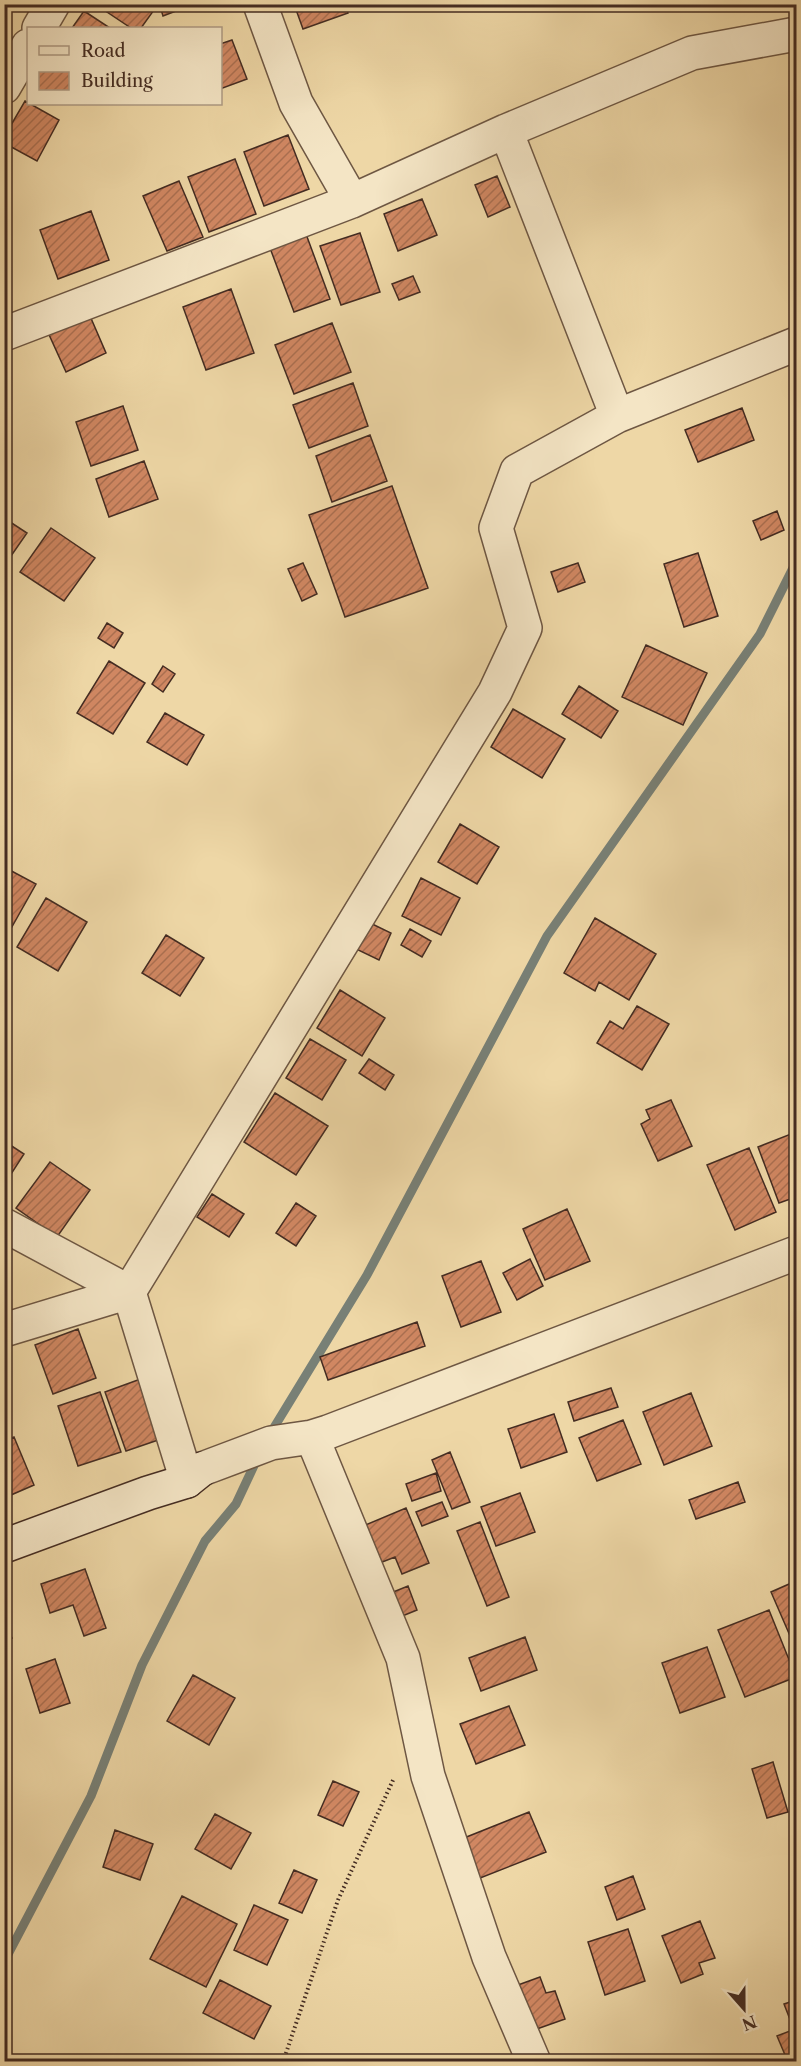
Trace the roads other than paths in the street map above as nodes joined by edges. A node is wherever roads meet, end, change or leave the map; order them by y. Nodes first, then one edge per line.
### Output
1 (53, 4) edge
2 (260, 4) edge
3 (40, 27) edge
4 (796, 34) edge
5 (27, 48) edge
6 (4, 87) edge
7 (506, 131) junction
8 (352, 201) junction
9 (4, 334) edge
10 (796, 344) edge
11 (617, 416) junction
12 (4, 1225) edge
13 (796, 1253) edge
14 (129, 1292) junction
15 (4, 1330) edge
16 (312, 1437) junction
17 (195, 1475) junction
18 (4, 1546) edge
19 (534, 2061) edge

1 - 3 street
2 - 8 street
4 - 7 street
5 - 6 street
7 - 8 street
7 - 11 street
8 - 9 street
10 - 11 street
11 - 14 street
12 - 14 street
13 - 16 street
14 - 15 street
14 - 17 street
16 - 17 street
16 - 19 street
17 - 18 street

